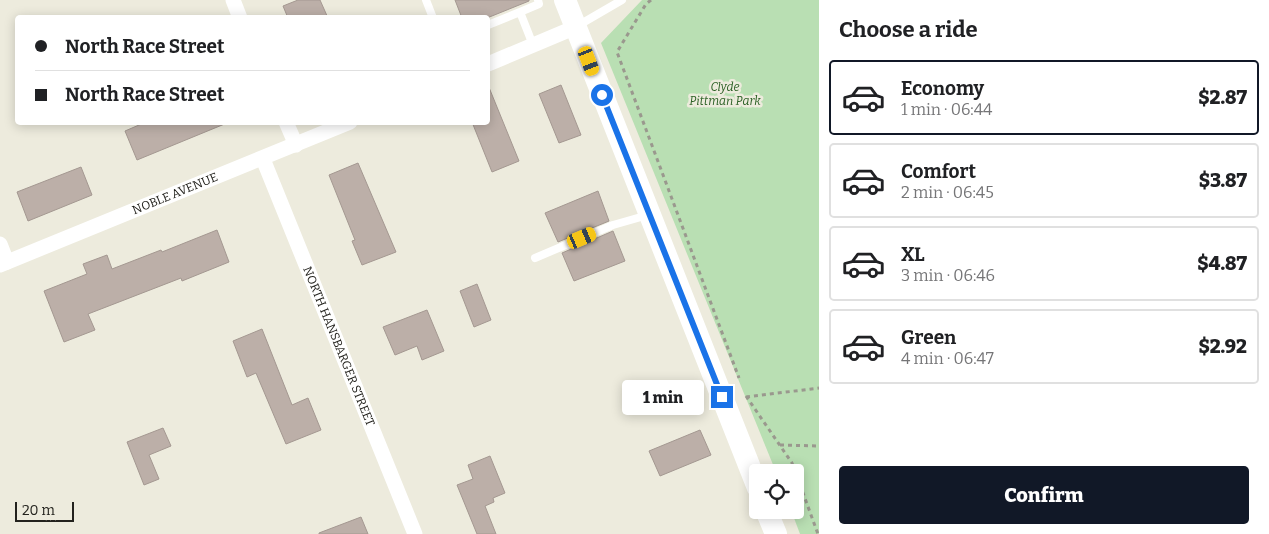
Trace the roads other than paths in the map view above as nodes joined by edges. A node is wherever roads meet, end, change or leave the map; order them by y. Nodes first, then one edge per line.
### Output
1 (233, 0) edge
2 (426, 0) edge
3 (538, 0) edge
4 (565, 0) edge
5 (622, 0) edge
6 (520, 12) junction
7 (239, 15) edge
8 (432, 15) edge
9 (490, 24) edge
10 (576, 27) junction
11 (533, 45) junction
12 (490, 63) edge
13 (287, 125) edge
14 (343, 125) edge
15 (296, 146) junction
16 (263, 159) junction
17 (650, 214) junction
18 (0, 244) edge
19 (535, 258) dead end
20 (4, 263) edge
21 (749, 465) edge
22 (770, 519) edge
23 (415, 534) edge
24 (776, 534) edge

1 - 7 street
2 - 8 lane
3 - 6 lane
4 - 10 main road
5 - 10 lane
6 - 9 lane
6 - 11 lane
10 - 11 street
10 - 17 main road
11 - 12 street
13 - 15 street
14 - 15 street, NOBLE AVENUE
15 - 16 street, NOBLE AVENUE
16 - 20 street, NOBLE AVENUE
16 - 23 street, NORTH HANSBARGER STREET
17 - 19 lane
17 - 21 main road
18 - 20 street
22 - 24 main road

